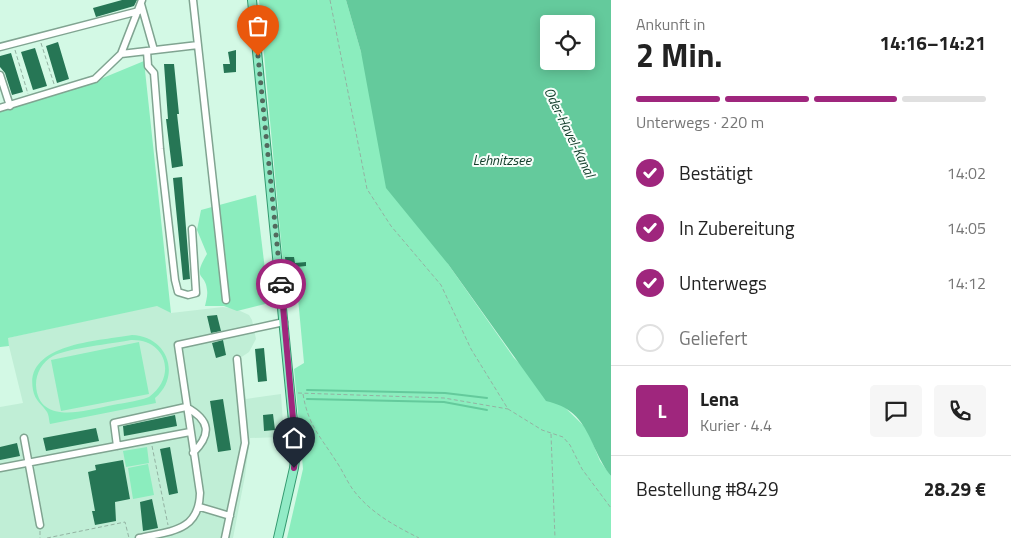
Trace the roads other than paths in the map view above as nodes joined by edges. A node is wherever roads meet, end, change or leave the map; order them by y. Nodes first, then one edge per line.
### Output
1 (193, 0) edge
2 (252, 0) edge
3 (141, 5) edge
4 (198, 45) junction
5 (0, 47) edge
6 (151, 50) junction
7 (121, 54) junction
8 (0, 75) edge
9 (10, 106) junction
10 (0, 108) edge
11 (192, 229) dead end
12 (226, 300) dead end
13 (284, 322) junction
14 (237, 359) dead end
15 (186, 407) junction
16 (190, 432) junction
17 (24, 438) dead end
18 (117, 446) junction
19 (193, 453) junction
20 (29, 462) junction
21 (0, 468) edge
22 (200, 507) junction
23 (230, 516) junction
24 (40, 525) road end
25 (140, 538) edge
26 (225, 538) edge
27 (278, 538) edge

1 - 4 lane
2 - 13 main road
3 - 5 lane
3 - 6 lane
3 - 7 lane
4 - 6 lane
4 - 12 lane
6 - 7 lane
6 - 11 lane
7 - 9 lane
8 - 9 lane
9 - 10 lane
13 - 15 lane
13 - 27 main road
14 - 23 lane
15 - 16 lane
15 - 18 lane
15 - 19 lane
16 - 18 lane
16 - 19 lane
17 - 20 lane
18 - 20 lane
19 - 22 lane
20 - 21 lane
20 - 24 lane
22 - 23 lane
22 - 25 lane
23 - 26 lane

